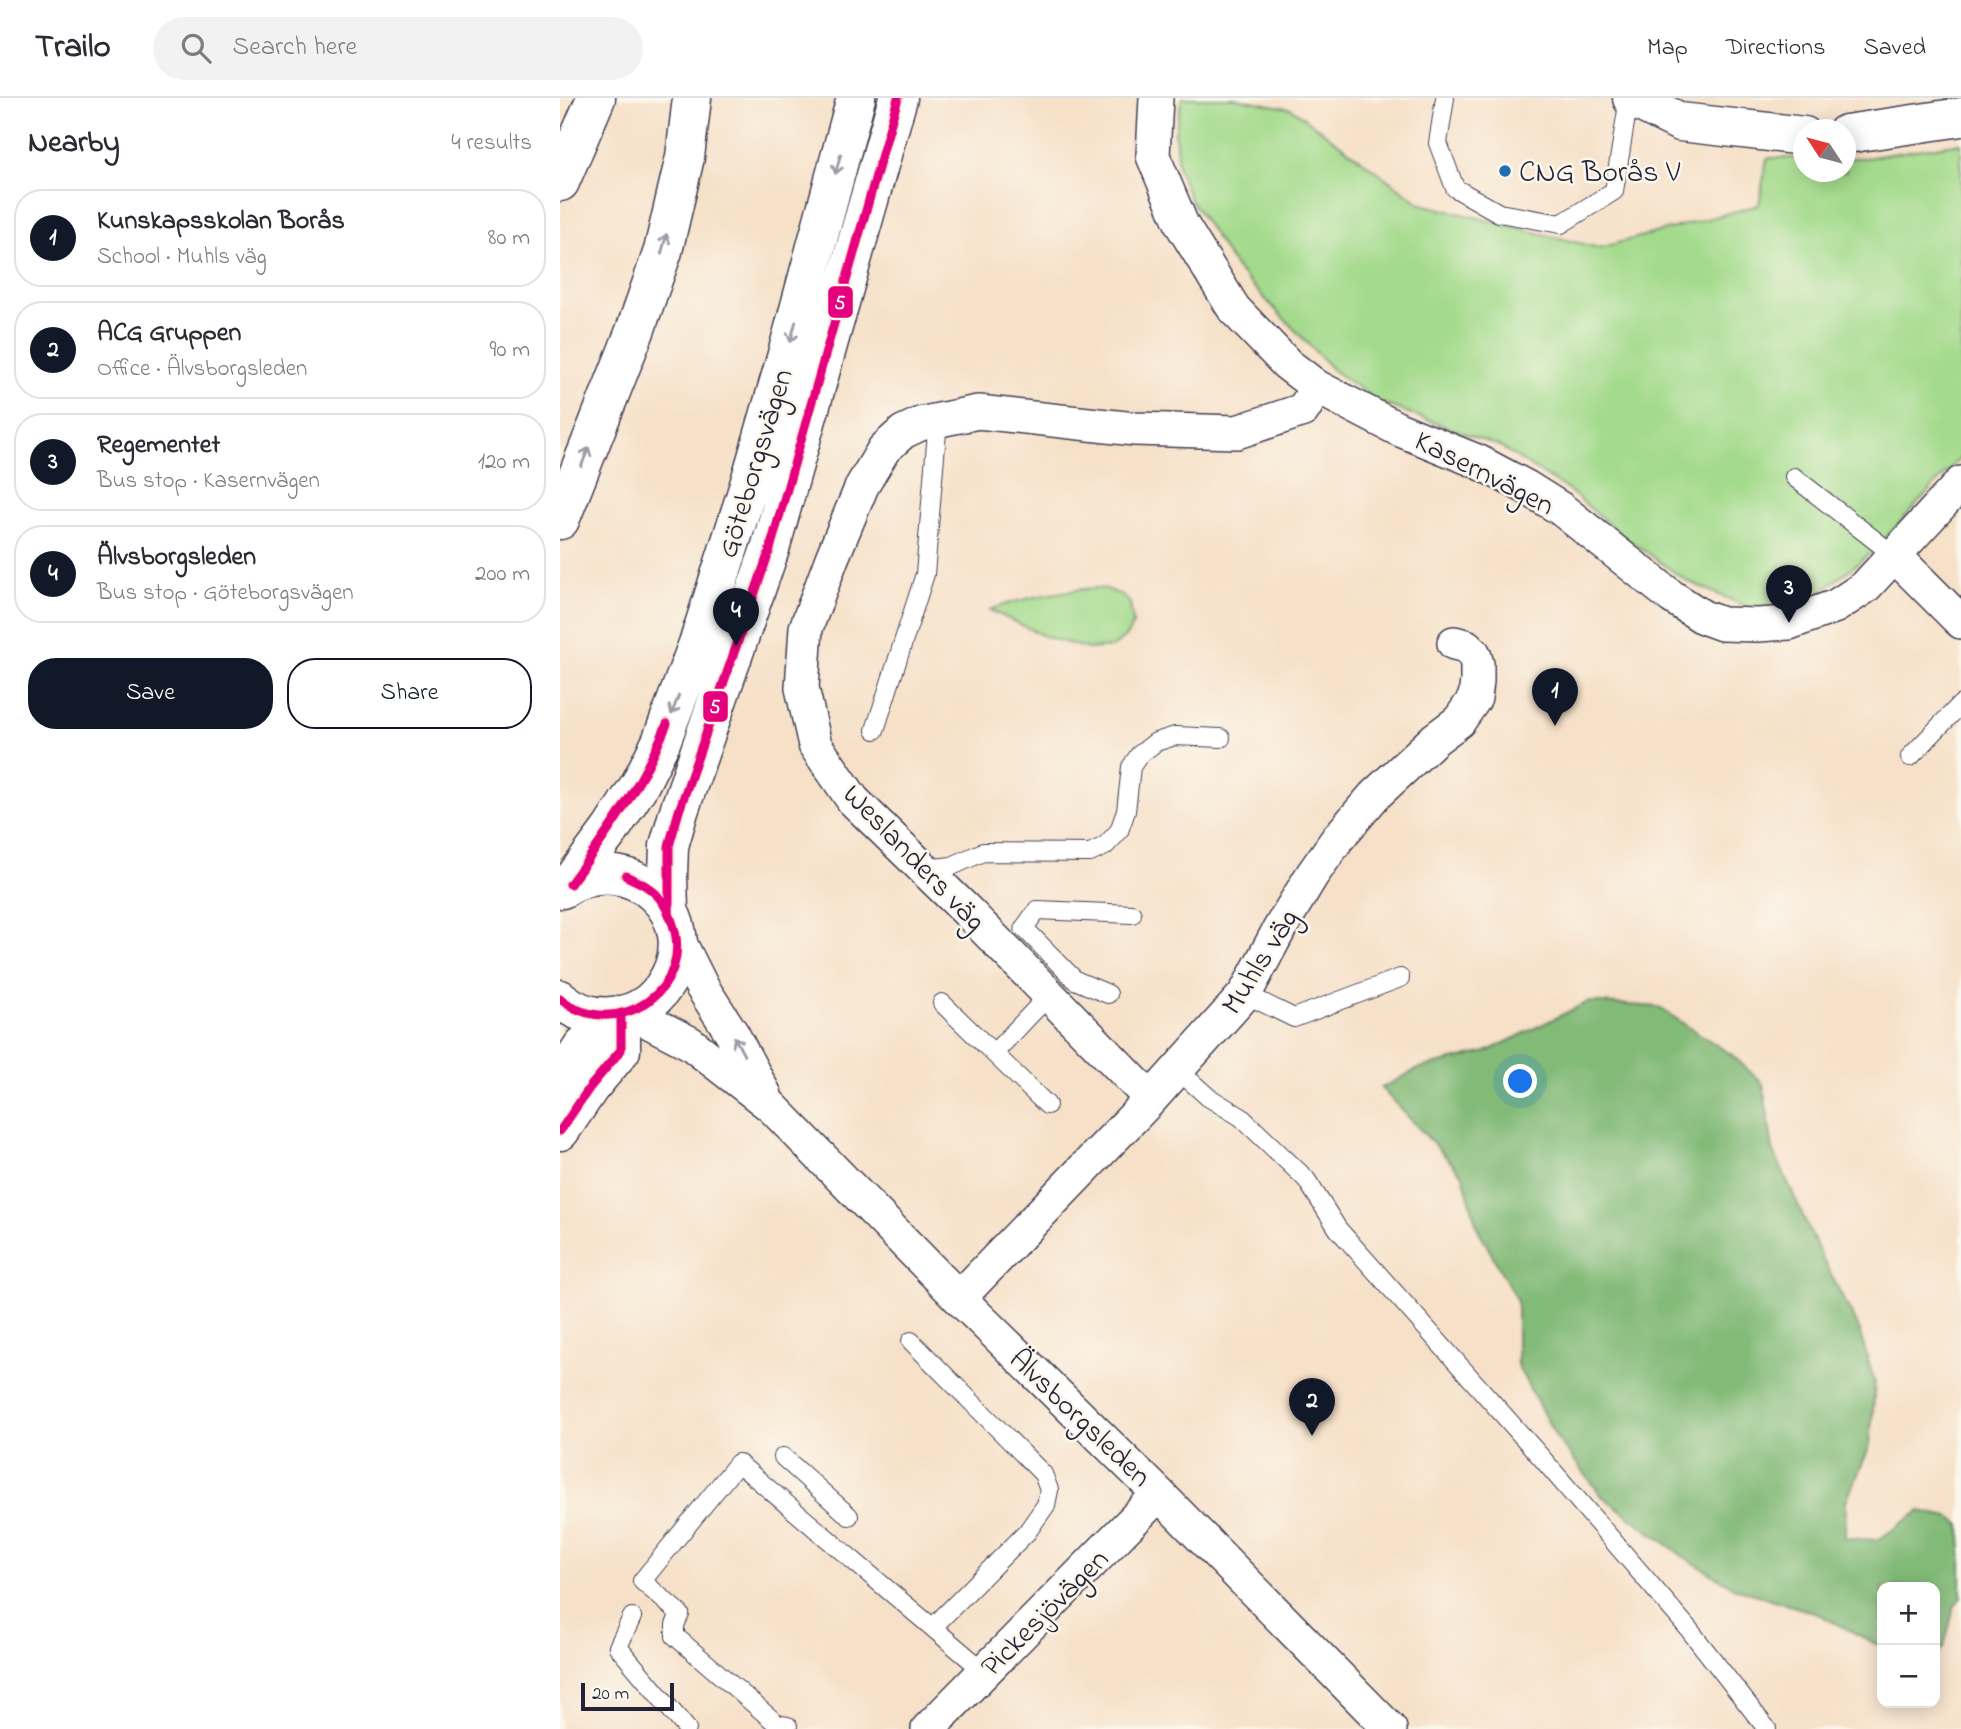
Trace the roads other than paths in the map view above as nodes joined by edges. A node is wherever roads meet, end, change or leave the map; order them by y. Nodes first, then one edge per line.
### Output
1 (596, 98) edge
2 (692, 98) edge
3 (856, 98) edge
4 (898, 98) edge
5 (1156, 98) edge
6 (1445, 98) edge
7 (1630, 98) edge
8 (1961, 117) edge
9 (1856, 133) edge
10 (1793, 135) edge
11 (560, 182) edge
12 (1317, 387) junction
13 (939, 420) junction
14 (1794, 477) dead end
15 (1961, 483) edge
16 (560, 520) edge
17 (1895, 556) junction
18 (1961, 622) edge
19 (1454, 643) dead end
20 (1961, 704) edge
21 (875, 730) dead end
22 (1221, 738) dead end
23 (1910, 757) dead end
24 (924, 869) junction
25 (563, 887) edge
26 (1132, 914) dead end
27 (673, 924) junction
28 (1400, 978) dead end
29 (1060, 992) junction
30 (1108, 994) dead end
31 (1245, 994) junction
32 (560, 999) edge
33 (942, 1003) dead end
34 (625, 1014) junction
35 (994, 1053) junction
36 (1178, 1070) junction
37 (560, 1080) edge
38 (1151, 1099) junction
39 (1046, 1105) dead end
40 (771, 1107) junction
41 (560, 1132) edge
42 (959, 1298) junction
43 (911, 1341) dead end
44 (783, 1457) dead end
45 (1159, 1494) junction
46 (849, 1516) dead end
47 (632, 1617) dead end
48 (933, 1627) junction
49 (985, 1672) junction
50 (788, 1726) dead end
51 (687, 1729) edge
52 (928, 1729) edge
53 (1390, 1729) edge
54 (1767, 1729) edge

1 - 11 main road
16 -> 2 main road
3 -> 25 main road, Göteborgsvägen
4 - 27 main road, Göteborgsvägen
5 - 12 street, Kasernvägen
6 - 7 lane
7 - 10 main road
8 - 9 main road
12 - 13 street, Weslanders väg
12 - 17 street, Kasernvägen
13 - 21 lane
13 - 24 street, Weslanders väg
14 - 17 lane
15 - 17 street, Kasernvägen
17 - 18 street
19 - 31 street, Muhls väg
20 - 23 lane
22 - 24 lane
24 - 29 street, Weslanders väg
25 - 27 main road, Göteborgsvägen
26 - 29 lane
27 - 34 main road, Göteborgsvägen
40 -> 27 street, Älvsborgsleden
28 - 31 lane
29 - 30 lane
29 - 35 lane
29 - 38 street, Weslanders väg
31 - 36 street, Muhls väg
32 - 34 main road
33 - 35 lane
34 - 37 main road, Göteborgsvägen
34 - 40 street, Älvsborgsleden
34 - 41 main road
35 - 39 lane
36 - 38 street, Muhls väg
36 - 54 lane
38 - 42 street, Muhls väg
40 - 42 street, Älvsborgsleden
42 - 45 street, Älvsborgsleden
43 - 48 lane
44 - 46 lane
45 - 49 street, Pickesjövägen
45 - 53 street, Älvsborgsleden
47 - 51 lane
48 - 49 lane
48 - 50 lane
49 - 52 street, Pickesjövägen

